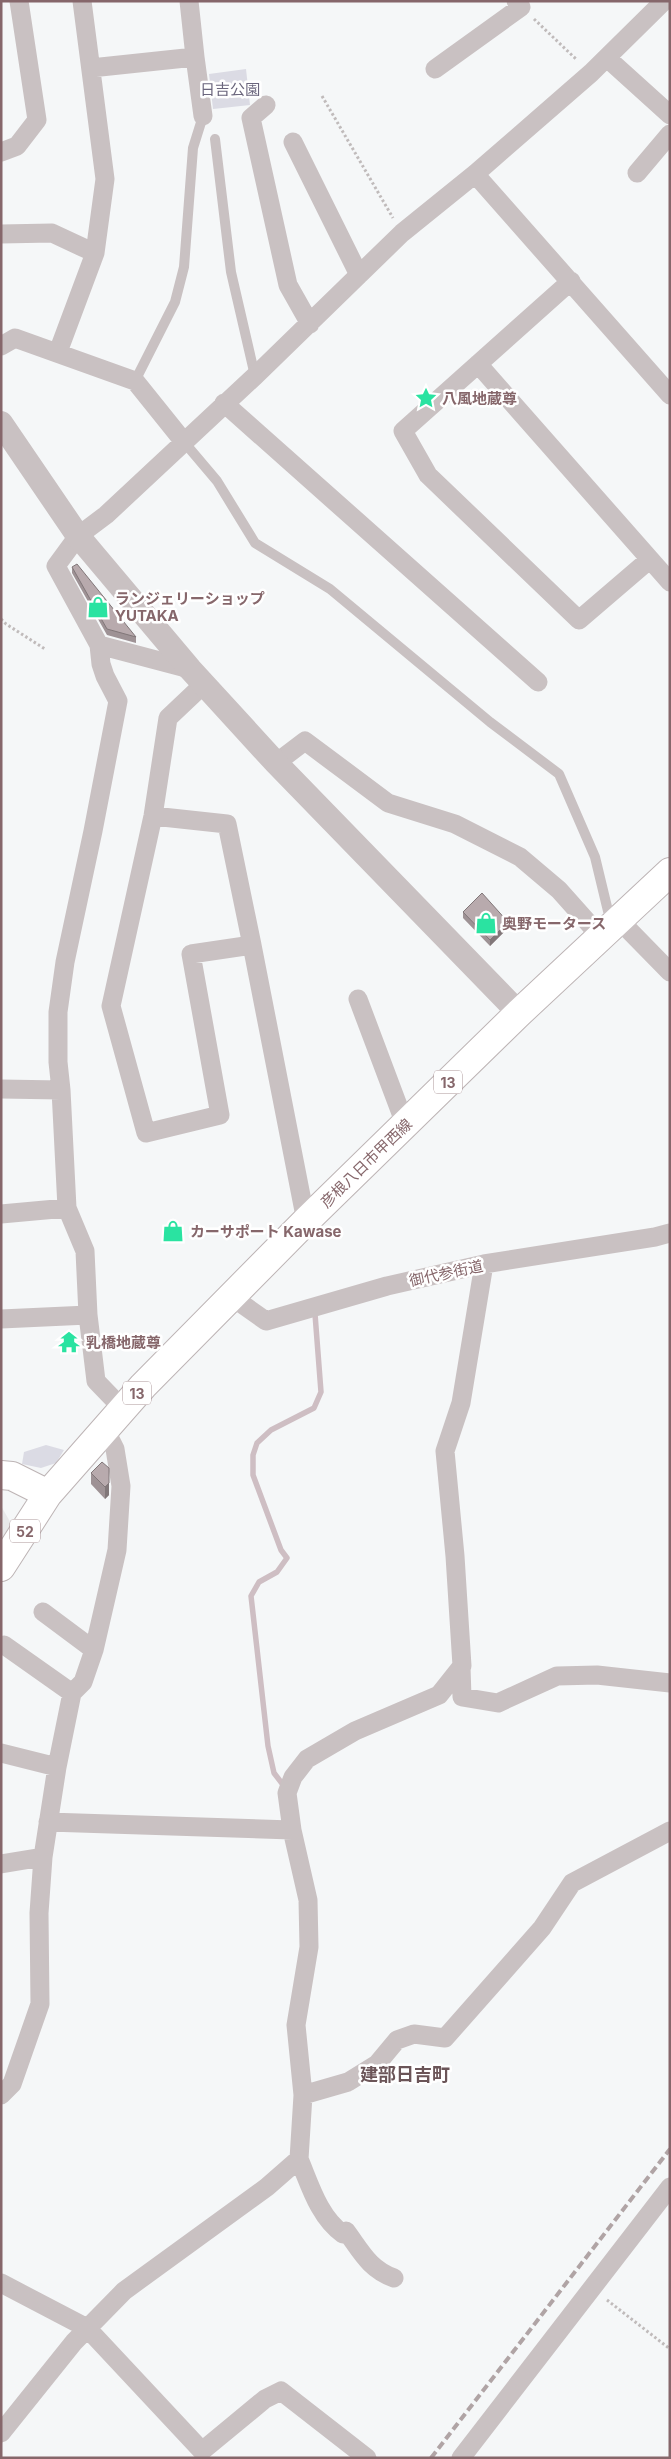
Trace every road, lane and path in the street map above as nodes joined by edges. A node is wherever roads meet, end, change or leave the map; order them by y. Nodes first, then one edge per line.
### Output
1 (19, 1) edge
2 (82, 1) edge
3 (188, 1) edge
4 (664, 1) edge
5 (518, 4) edge
6 (195, 57) junction
7 (607, 58) junction
8 (91, 68) junction
9 (435, 69) dead end
10 (591, 73) junction
11 (322, 96) dead end
12 (266, 106) dead end
13 (670, 115) edge
14 (203, 116) joint
15 (670, 134) edge
16 (215, 139) dead end
17 (293, 142) dead end
18 (1, 152) edge
19 (637, 173) dead end
20 (475, 174) junction
21 (402, 233) junction
22 (1, 234) edge
23 (95, 253) junction
24 (359, 275) junction
25 (571, 281) junction
26 (310, 324) junction
27 (1, 346) edge
28 (58, 352) junction
29 (478, 364) junction
30 (255, 376) junction
31 (135, 382) junction
32 (670, 395) edge
33 (224, 403) junction
34 (1, 423) edge
35 (184, 442) junction
36 (78, 536) junction
37 (649, 560) junction
38 (670, 582) edge
39 (1, 618) edge
40 (99, 645) junction
41 (45, 648) dead end
42 (197, 676) junction
43 (538, 682) dead end
44 (276, 763) junction
45 (153, 816) junction
46 (670, 872) edge
47 (610, 928) junction
48 (252, 945) junction
49 (670, 972) edge
50 (358, 999) dead end
51 (519, 1013) junction
52 (1, 1089) edge
53 (62, 1090) junction
54 (405, 1124) junction
55 (67, 1208) junction
56 (1, 1214) edge
57 (307, 1220) junction
58 (670, 1233) edge
59 (484, 1264) junction
60 (232, 1297) junction
61 (88, 1315) junction
62 (1, 1319) edge
63 (123, 1409) junction
64 (105, 1429) junction
65 (1, 1475) edge
66 (48, 1494) junction
67 (1, 1567) edge
68 (43, 1612) dead end
69 (4, 1645) dead end
70 (94, 1650) junction
71 (461, 1667) junction
72 (670, 1683) edge
73 (72, 1693) junction
74 (1, 1753) edge
75 (57, 1767) junction
76 (48, 1822) junction
77 (292, 1830) junction
78 (670, 1831) edge
79 (43, 1857) junction
80 (1, 1864) edge
81 (1, 2095) edge
82 (303, 2095) junction
83 (299, 2159) junction
84 (670, 2187) edge
85 (394, 2278) dead end
86 (1, 2284) edge
87 (592, 2289) junction
88 (87, 2328) junction
89 (670, 2349) edge
90 (1, 2433) edge
91 (367, 2458) edge
92 (461, 2458) edge

1 - 18 street
2 - 8 street
3 - 6 street
4 - 7 street
5 - 9 street
5 - 10 path
6 - 8 street
6 - 14 street
7 - 10 street
7 - 13 street
8 - 23 street
10 - 20 street
11 - 21 path
12 - 26 street
14 - 31 lane
15 - 19 street
16 - 30 lane
17 - 24 street
20 - 21 street
20 - 25 street
21 - 24 street
22 - 23 street
23 - 28 street
24 - 26 street
25 - 29 street
25 - 32 street
26 - 30 street
27 - 28 street
28 - 31 street
29 - 37 street
29 - 37 street
30 - 33 street
31 - 35 street
33 - 35 street
33 - 43 street
34 - 36 street
35 - 36 street
35 - 47 lane
36 - 40 street
36 - 42 street
37 - 38 street
39 - 41 path
40 - 42 street
40 - 53 street
42 - 44 street
42 - 45 street
44 - 47 street
44 - 51 street
45 - 48 street
45 - 48 street
46 - 47 main road, 彦根八日市甲西線 / 13
47 - 49 street
47 - 51 main road, 彦根八日市甲西線 / 13
48 - 57 street
50 - 54 street
51 - 54 main road, 彦根八日市甲西線 / 13
52 - 53 street
53 - 55 street
54 - 57 main road, 彦根八日市甲西線 / 13
55 - 56 street
55 - 61 street
57 - 60 main road, 彦根八日市甲西線 / 13
58 - 59 street, 御代参街道
59 - 60 street, 御代参街道
59 - 71 street
60 - 63 main road, 彦根八日市甲西線 / 13
61 - 62 street
61 - 63 street
63 - 64 main road, 彦根八日市甲西線 / 13
64 - 66 main road, 彦根八日市甲西線 / 13
64 - 70 street
65 - 66 main road
66 - 67 main road, 52
68 - 70 street
69 - 73 street
70 - 73 street
71 - 72 street
71 - 77 street
73 - 75 street
74 - 75 street
75 - 76 street
76 - 77 street
76 - 79 street
77 - 82 street
78 - 82 street
79 - 80 street
79 - 81 street
82 - 83 street
83 - 85 street
83 - 88 street
84 - 87 street
86 - 88 street
87 - 89 path
87 - 92 street
88 - 90 street
88 - 91 street

